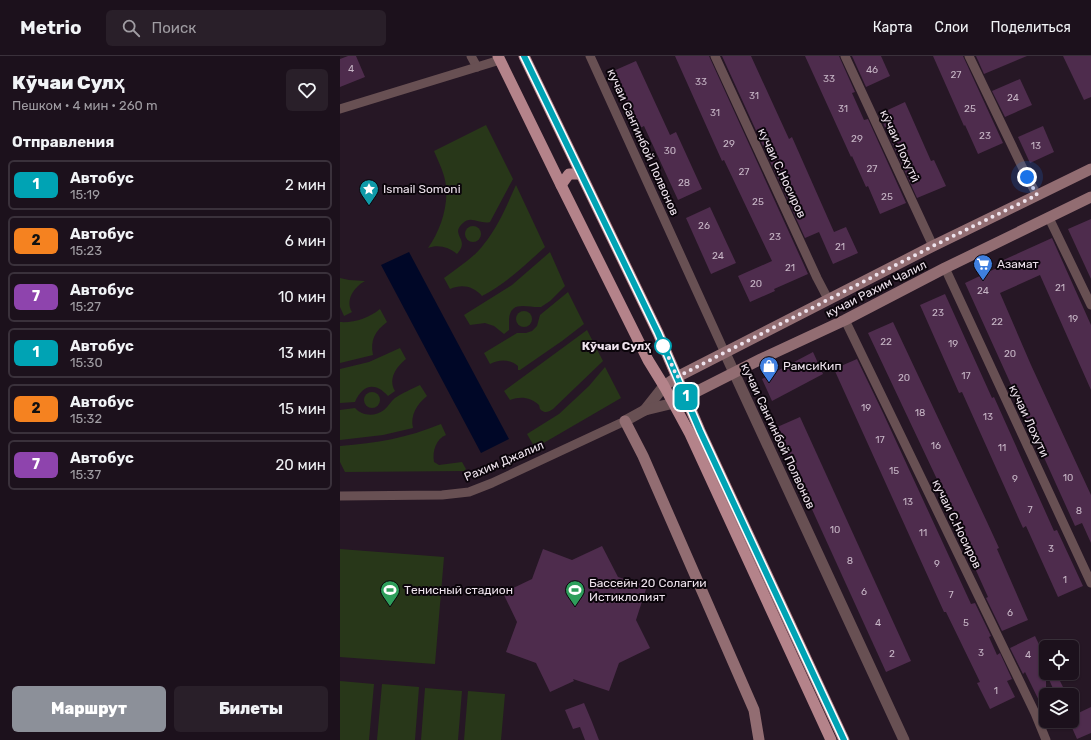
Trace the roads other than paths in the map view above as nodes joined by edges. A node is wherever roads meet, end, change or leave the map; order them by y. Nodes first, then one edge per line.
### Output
1 (471, 56) edge
2 (524, 56) edge
3 (590, 56) edge
4 (715, 56) edge
5 (845, 56) edge
6 (969, 56) edge
7 (499, 58) edge
8 (477, 67) junction
9 (340, 109) edge
10 (1091, 169) edge
11 (581, 174) junction
12 (560, 185) junction
13 (1037, 195) junction
14 (1091, 197) edge
15 (1049, 218) junction
16 (933, 246) junction
17 (945, 268) junction
18 (828, 299) junction
19 (1091, 305) edge
20 (845, 320) junction
21 (725, 353) junction
22 (734, 372) junction
23 (677, 377) junction
24 (664, 386) junction
25 (686, 397) junction
26 (674, 404) junction
27 (645, 410) junction
28 (625, 421) junction
29 (340, 496) edge
30 (1091, 583) edge
31 (759, 740) edge
32 (831, 740) edge
33 (844, 740) edge
34 (904, 740) edge
35 (1046, 740) edge

1 - 8 street
2 - 11 main road
3 - 21 street, кучаи Сангинбой Полвонов
4 - 18 street, кучаи С.Носиров
5 - 16 street, кӯчаи Лохутӣ
6 - 13 street
7 - 8 street
7 - 12 main road
8 - 9 street
10 - 13 main road, кучаи Рахим Чалил
11 - 12 main road
11 - 23 main road
12 - 24 main road
13 - 16 main road, кучаи Рахим Чалил
14 - 15 main road, кучаи Рахим Чалил
15 - 17 main road, кучаи Рахим Чалил
15 - 19 street
16 - 18 main road, кучаи Рахим Чалил
17 - 20 main road, кучаи Рахим Чалил
17 - 30 street, кучаи Лохути
18 - 21 main road, кучаи Рахим Чалил
20 - 22 main road, кучаи Рахим Чалил
20 - 35 street, кучаи С.Носиров
21 - 22 street, кучаи Сангинбой Полвонов
21 - 23 main road, кучаи Рахим Чалил
22 - 25 main road, кучаи Рахим Чалил
22 - 34 street, кучаи Сангинбой Полвонов
23 - 24 main road, кучаи Рахим Чалил
23 - 25 main road
24 - 26 main road
24 - 27 street
25 - 26 main road, кучаи Рахим Чалил
25 - 33 main road
26 - 27 street
26 - 32 main road
27 - 28 street, Рахим Джалил
28 - 29 street, Рахим Джалил
28 - 31 main road

